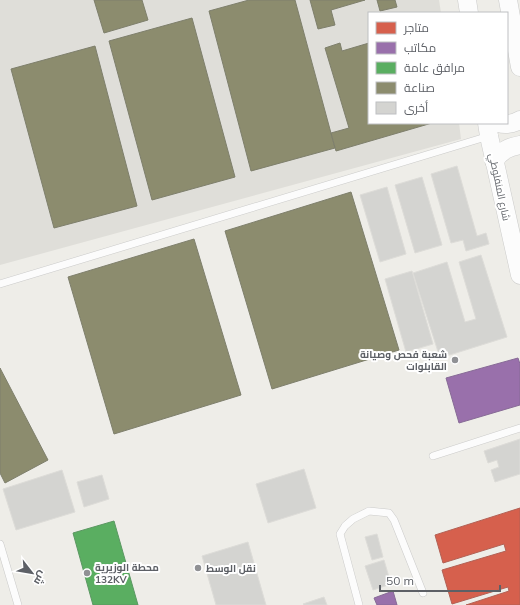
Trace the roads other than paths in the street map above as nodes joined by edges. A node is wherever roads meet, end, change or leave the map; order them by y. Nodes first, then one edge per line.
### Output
1 (467, 0) edge
2 (508, 0) edge
3 (469, 12) edge
4 (520, 67) edge
5 (520, 120) edge
6 (491, 127) edge
7 (520, 146) edge
8 (494, 161) junction
9 (520, 274) edge
10 (0, 284) edge
11 (520, 428) edge
12 (434, 456) dead end
13 (0, 544) edge
14 (422, 593) dead end
15 (18, 605) edge
16 (359, 605) edge

1 - 3 street
2 - 4 street
5 - 6 street
6 - 8 street, شارع المنفلوطي
6 - 10 lane
7 - 8 street
8 - 9 street, شارع المنفلوطي
11 - 12 lane
13 - 15 lane
14 - 16 lane

